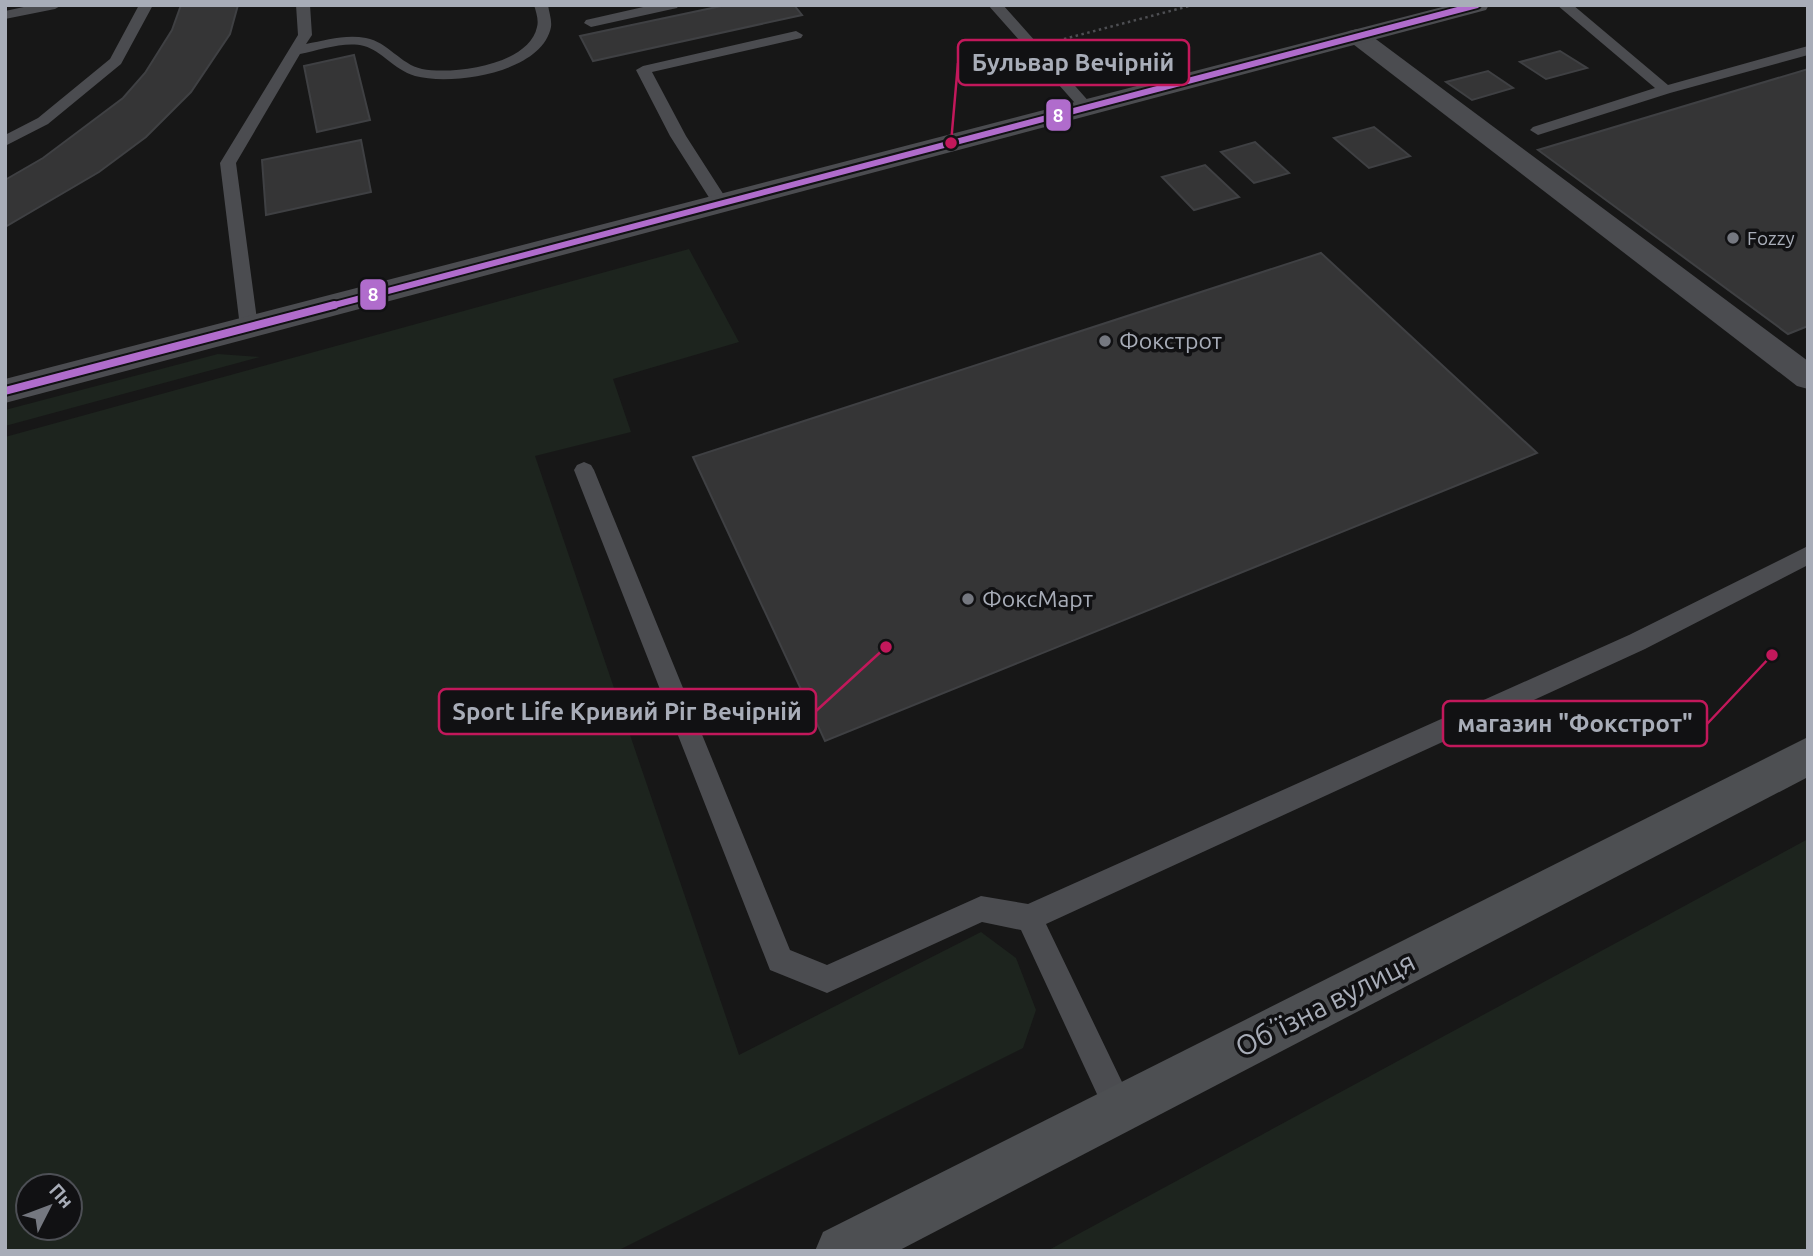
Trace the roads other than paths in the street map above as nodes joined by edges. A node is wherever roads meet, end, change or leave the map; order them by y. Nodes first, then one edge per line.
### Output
1 (55, 5) edge
2 (146, 5) edge
3 (303, 5) edge
4 (541, 5) edge
5 (672, 5) edge
6 (995, 5) edge
7 (1478, 5) edge
8 (1564, 5) edge
9 (5, 15) edge
10 (591, 23) dead end
11 (796, 35) dead end
12 (1357, 36) junction
13 (296, 50) junction
14 (1808, 50) edge
15 (1665, 90) junction
16 (1087, 108) junction
17 (1538, 130) dead end
18 (5, 141) edge
19 (721, 203) junction
20 (249, 327) junction
21 (1808, 378) edge
22 (5, 391) edge
23 (584, 470) dead end
24 (1808, 555) edge
25 (1808, 756) edge
26 (1029, 918) junction
27 (1120, 1109) junction
28 (842, 1251) edge

1 - 9 lane
2 - 18 lane
3 - 13 lane
4 - 13 lane
5 - 10 lane
6 - 16 lane
7 - 12 street
8 - 15 lane
11 - 19 lane
12 - 16 street
12 - 21 street
13 - 20 lane
14 - 15 lane
15 - 17 lane
16 - 19 street
19 - 20 street
20 - 22 street
23 - 26 lane
24 - 26 lane
25 - 27 main road, Обʼїзна вулиця
26 - 27 lane
27 - 28 main road, Обʼїзна вулиця

